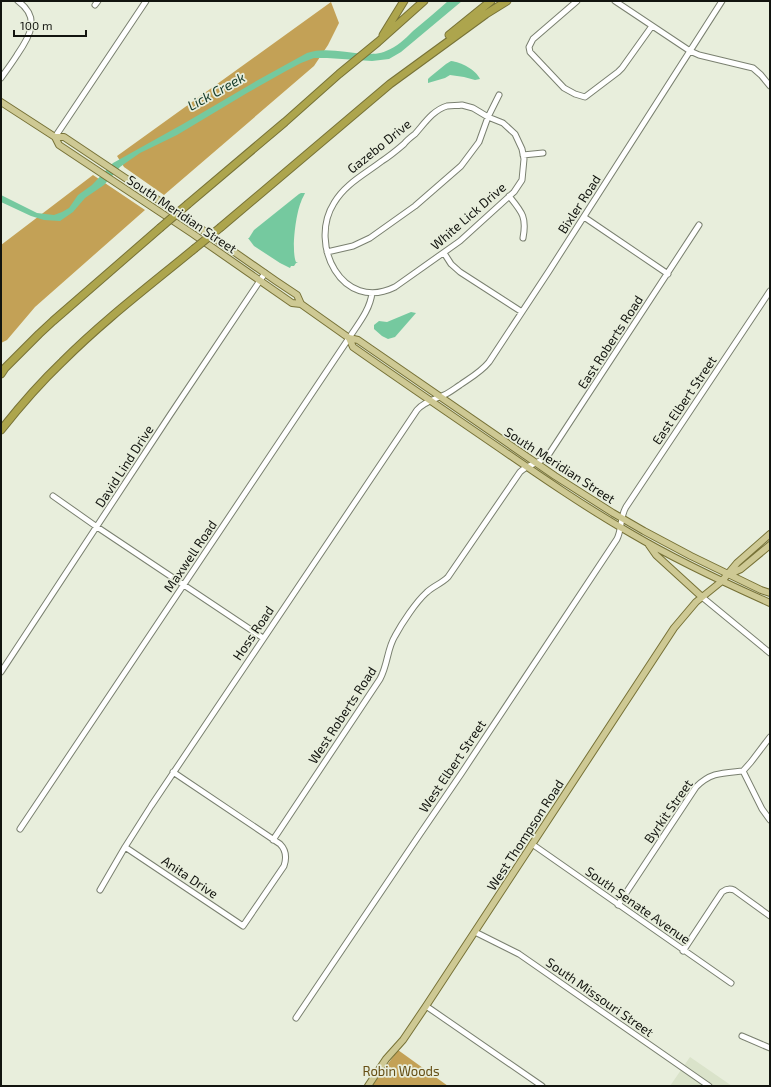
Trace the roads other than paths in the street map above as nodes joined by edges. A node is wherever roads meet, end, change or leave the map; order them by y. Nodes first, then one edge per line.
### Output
1 (18, 1) edge
2 (146, 1) edge
3 (404, 1) edge
4 (424, 1) edge
5 (490, 1) edge
6 (507, 1) edge
7 (577, 1) edge
8 (615, 1) edge
9 (722, 1) edge
10 (652, 26) junction
11 (378, 42) junction
12 (690, 51) junction
13 (408, 71) junction
14 (1, 78) edge
15 (770, 86) edge
16 (500, 95) dead end
17 (1, 102) edge
18 (488, 117) junction
19 (56, 137) junction
20 (543, 153) dead end
21 (523, 155) junction
22 (509, 196) junction
23 (584, 216) junction
24 (699, 225) dead end
25 (523, 238) dead end
26 (327, 252) junction
27 (444, 253) junction
28 (265, 273) junction
29 (668, 274) junction
30 (260, 281) junction
31 (770, 291) edge
32 (372, 293) junction
33 (301, 304) junction
34 (522, 312) junction
35 (349, 338) junction
36 (1, 374) edge
37 (435, 398) junction
38 (1, 430) edge
39 (532, 465) junction
40 (53, 496) dead end
41 (621, 523) junction
42 (97, 527) junction
43 (770, 534) edge
44 (646, 542) junction
45 (770, 545) edge
46 (728, 574) junction
47 (722, 581) junction
48 (183, 585) junction
49 (770, 593) edge
50 (702, 597) junction
51 (770, 603) edge
52 (263, 638) junction
53 (770, 653) edge
54 (1, 672) edge
55 (770, 737) edge
56 (743, 771) junction
57 (173, 772) junction
58 (770, 820) edge
59 (20, 829) dead end
60 (273, 840) junction
61 (532, 844) junction
62 (125, 847) junction
63 (100, 890) dead end
64 (618, 905) junction
65 (770, 916) edge
66 (474, 932) junction
67 (683, 951) junction
68 (731, 983) dead end
69 (426, 1006) junction
70 (296, 1018) dead end
71 (742, 1036) dead end
72 (770, 1048) edge
73 (368, 1086) edge
74 (542, 1086) edge
75 (709, 1086) edge

1 - 14 street
2 - 19 street
3 - 11 highway
4 - 11 highway
5 - 13 highway
6 - 13 highway
7 - 10 street
8 - 10 street
9 - 12 street, Bixler Road
10 - 12 street
11 - 36 highway, bridge
12 - 15 street
12 - 23 street, Bixler Road
13 - 38 highway, bridge
16 - 18 street
17 - 19 main road, South Meridian Street
18 - 21 street, White Lick Drive
18 - 26 street
18 - 26 street, Gazebo Drive
19 - 28 main road, South Meridian Street
19 - 30 main road, South Meridian Street
20 - 21 street
21 - 22 street, White Lick Drive
22 - 25 street
22 - 27 street, White Lick Drive
23 - 29 street
23 - 34 street, Bixler Road
24 - 29 street, East Roberts Road
26 - 32 street, White Lick Drive
27 - 32 street, White Lick Drive
27 - 34 street
28 - 30 street, David Lind Drive
28 - 33 main road, South Meridian Street
29 - 39 street, East Roberts Road
30 - 33 main road, South Meridian Street
30 - 42 street, David Lind Drive
31 - 41 street, East Elbert Street
32 - 35 street, Maxwell Road
33 - 35 main road, South Meridian Street
34 - 37 street, Bixler Road
35 - 37 main road, South Meridian Street
35 - 37 main road, South Meridian Street
35 - 48 street, Maxwell Road
37 - 39 main road, South Meridian Street
37 - 39 main road, South Meridian Street
37 - 52 street, Hoss Road
39 - 41 main road, South Meridian Street
39 - 41 main road, South Meridian Street
39 - 60 street, West Roberts Road
40 - 42 street
41 - 44 main road, South Meridian Street
41 - 46 main road, South Meridian Street
41 - 70 street, West Elbert Street
42 - 48 street
42 - 54 street, David Lind Drive
43 - 46 main road, West Thompson Road
44 - 47 main road, South Meridian Street
44 - 50 main road, South Meridian Street
45 - 46 main road
46 - 47 main road, West Thompson Road
46 - 49 main road, South Meridian Street
47 - 50 main road, West Thompson Road
47 - 51 main road, South Meridian Street
48 - 52 street
48 - 59 street, Maxwell Road
50 - 53 street, South Meridian Street
50 - 61 main road, West Thompson Road
52 - 57 street, Hoss Road
55 - 56 street
56 - 58 street
56 - 64 street, Byrkit Street
57 - 60 street
57 - 62 street, Hoss Road
60 - 62 street, Anita Drive
61 - 64 street, South Senate Avenue
61 - 66 main road, West Thompson Road
62 - 63 street, Hoss Road
64 - 67 street, South Senate Avenue
65 - 67 street
66 - 69 main road, West Thompson Road
66 - 75 street, South Missouri Street
67 - 68 street, South Senate Avenue
69 - 73 main road, West Thompson Road
69 - 74 street
71 - 72 street

